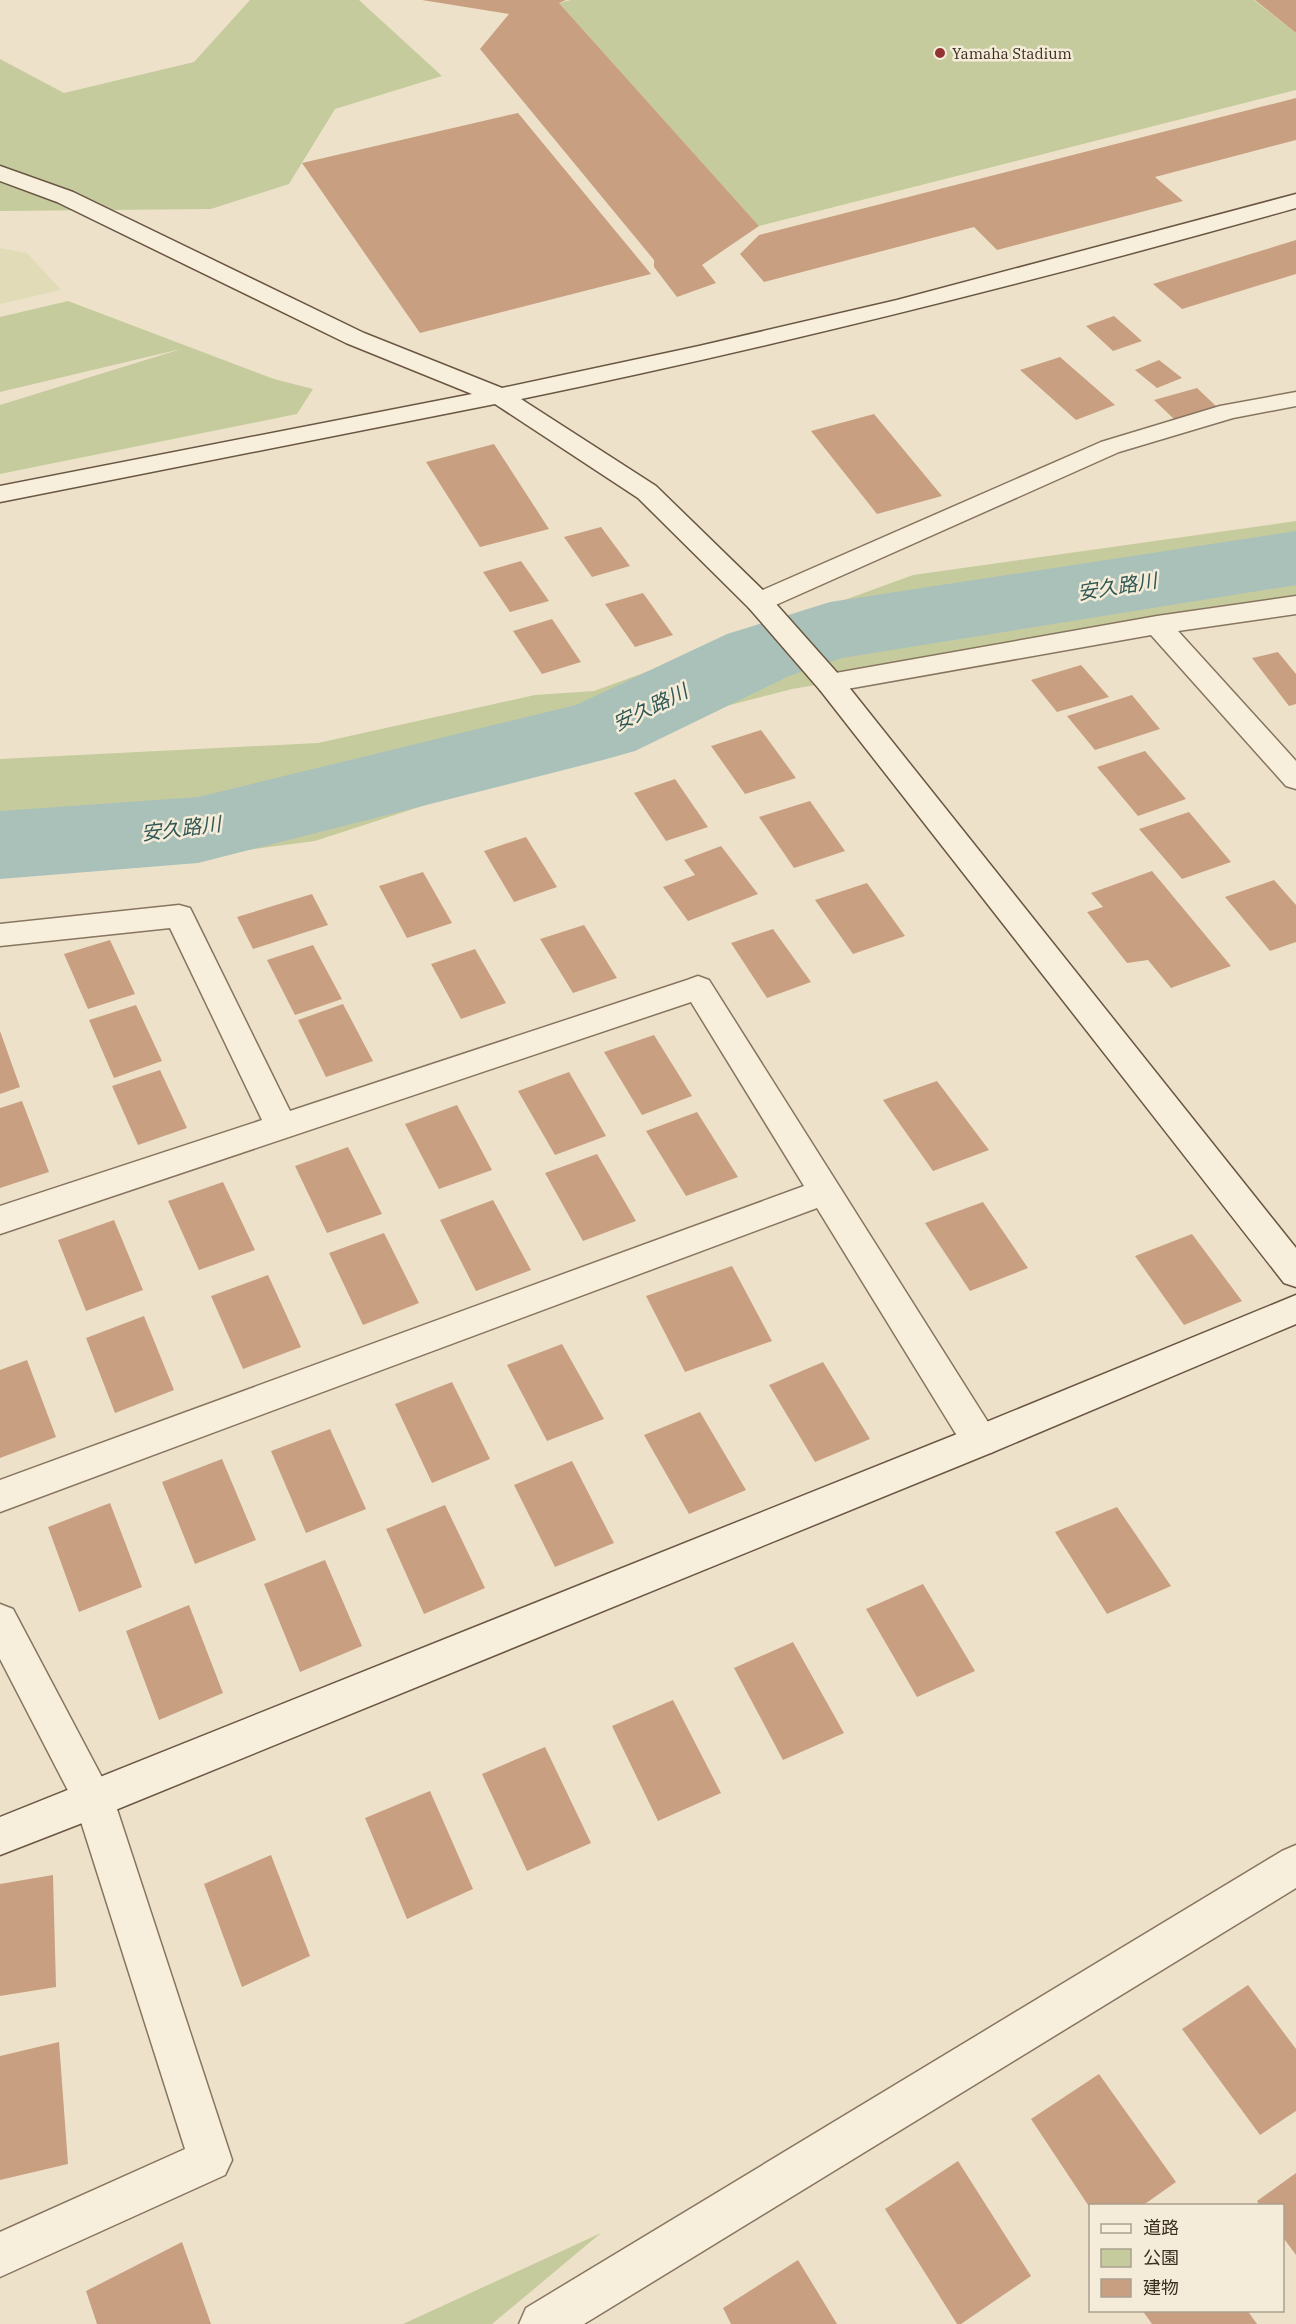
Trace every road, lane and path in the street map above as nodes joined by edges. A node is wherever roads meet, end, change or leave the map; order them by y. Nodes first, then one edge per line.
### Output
1 (0, 173) edge
2 (1296, 201) edge
3 (500, 396) junction
4 (1296, 399) edge
5 (0, 494) edge
6 (1296, 605) edge
7 (766, 610) junction
8 (1157, 626) junction
9 (822, 674) junction
10 (1296, 779) edge
11 (0, 935) edge
12 (281, 1125) junction
13 (824, 1192) junction
14 (0, 1220) edge
15 (1296, 1273) edge
16 (1296, 1309) edge
17 (980, 1441) junction
18 (0, 1497) edge
19 (0, 1621) edge
20 (94, 1800) junction
21 (0, 1836) edge
22 (1296, 1864) edge
23 (0, 2255) edge
24 (542, 2324) edge

1 - 3 street
2 - 3 street
3 - 5 street
3 - 7 street
4 - 7 street
6 - 8 street
7 - 9 street
8 - 9 street
8 - 10 street
9 - 15 street
11 - 12 street
12 - 13 street
12 - 14 street
13 - 17 street
13 - 18 street
16 - 17 street
17 - 20 street
19 - 20 street
20 - 21 street
20 - 23 street
22 - 24 street

